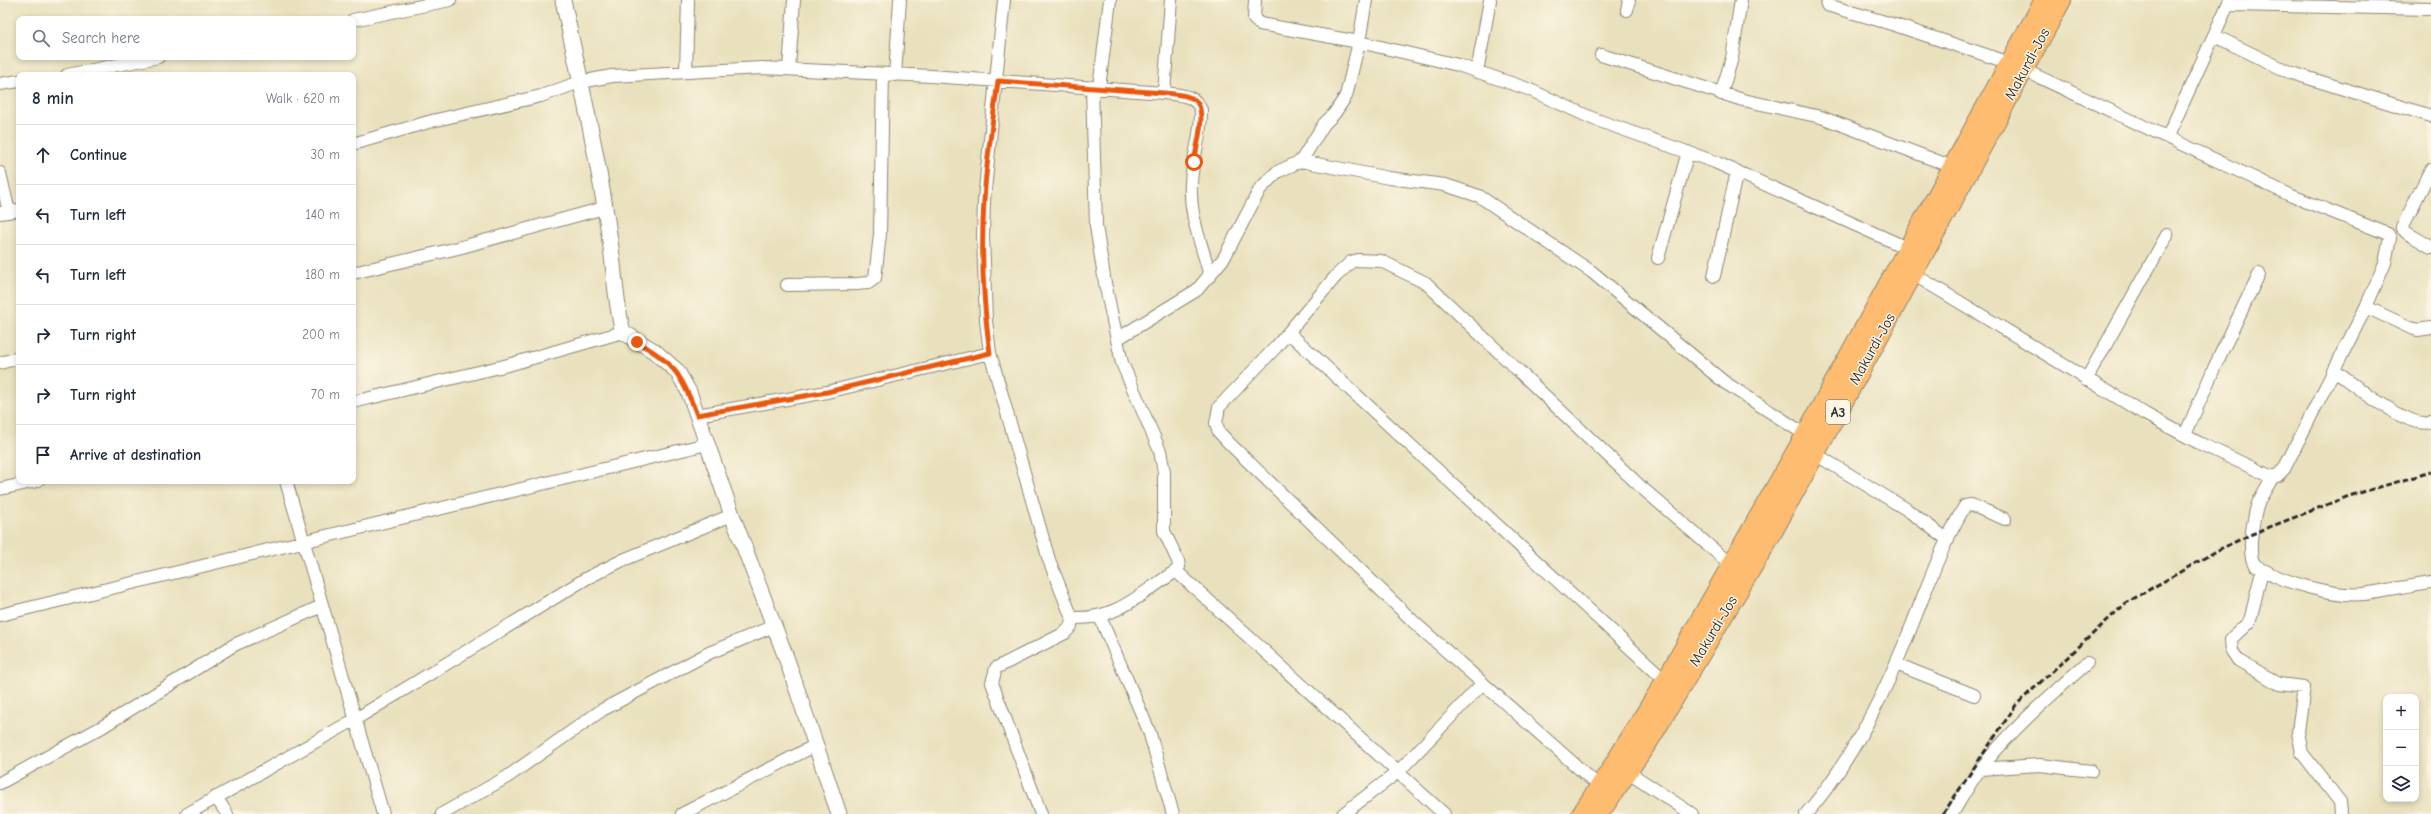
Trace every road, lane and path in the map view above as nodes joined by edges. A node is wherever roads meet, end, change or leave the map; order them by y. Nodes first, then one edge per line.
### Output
1 (450, 0) edge
2 (563, 0) edge
3 (688, 0) edge
4 (794, 0) edge
5 (900, 0) edge
6 (1004, 0) edge
7 (1110, 0) edge
8 (1171, 0) edge
9 (1255, 0) edge
10 (1366, 0) edge
11 (1490, 0) edge
12 (1741, 0) edge
13 (2045, 0) edge
14 (2062, 0) edge
15 (2230, 2) edge
16 (1827, 5) dead end
17 (2431, 9) edge
18 (356, 19) edge
19 (2215, 36) junction
20 (1359, 42) junction
21 (1601, 55) dead end
22 (143, 60) edge
23 (2017, 66) junction
24 (789, 69) junction
25 (82, 72) edge
26 (686, 72) junction
27 (1477, 72) junction
28 (889, 74) junction
29 (16, 81) edge
30 (998, 81) junction
31 (580, 82) junction
32 (0, 84) edge
33 (1095, 87) junction
34 (1164, 93) junction
35 (1721, 94) junction
36 (2431, 116) edge
37 (2168, 136) junction
38 (356, 143) edge
39 (1688, 152) junction
40 (1301, 161) junction
41 (1953, 167) junction
42 (2431, 170) edge
43 (1737, 171) junction
44 (0, 173) edge
45 (604, 208) junction
46 (9, 212) edge
47 (2166, 235) dead end
48 (2431, 247) edge
49 (1907, 248) junction
50 (1203, 250) junction
51 (1224, 258) junction
52 (1658, 258) dead end
53 (356, 272) edge
54 (1912, 274) junction
55 (2259, 274) dead end
56 (1210, 276) junction
57 (1714, 276) dead end
58 (787, 285) dead end
59 (2366, 308) junction
60 (2431, 328) edge
61 (623, 332) junction
62 (1289, 333) junction
63 (1116, 339) junction
64 (990, 353) junction
65 (16, 359) edge
66 (0, 363) edge
67 (2333, 370) junction
68 (2086, 380) junction
69 (356, 401) edge
70 (697, 415) junction
71 (2431, 421) edge
72 (1806, 435) junction
73 (2185, 435) junction
74 (707, 444) junction
75 (1815, 454) junction
76 (2273, 476) junction
77 (22, 484) edge
78 (287, 484) edge
79 (0, 489) edge
80 (732, 515) junction
81 (2005, 519) dead end
82 (1948, 540) junction
83 (303, 542) junction
84 (2262, 570) junction
85 (1176, 571) junction
86 (1738, 571) junction
87 (2431, 583) edge
88 (322, 606) junction
89 (0, 615) edge
90 (1100, 617) junction
91 (1072, 618) junction
92 (774, 626) junction
93 (2087, 662) dead end
94 (1896, 664) junction
95 (1666, 681) junction
96 (1482, 684) junction
97 (1974, 695) dead end
98 (354, 720) junction
99 (816, 745) junction
100 (1980, 769) junction
101 (1627, 771) junction
102 (2091, 771) dead end
103 (1398, 772) junction
104 (0, 783) edge
105 (1600, 787) junction
106 (216, 797) junction
107 (187, 814) edge
108 (227, 814) edge
109 (383, 814) edge
110 (442, 814) edge
111 (682, 814) edge
112 (839, 814) edge
113 (1041, 814) edge
114 (1173, 814) edge
115 (1343, 814) edge
116 (1444, 814) edge
117 (1582, 814) edge
118 (1598, 814) edge
119 (1692, 814) edge
120 (1806, 814) edge
121 (1952, 814) edge
122 (2341, 814) edge

1 - 18 street
2 - 31 street
3 - 26 street
4 - 24 street
5 - 28 street
6 - 30 street
7 - 33 street
8 - 34 street
9 - 20 street
10 - 20 street
11 - 27 street
12 - 35 street
13 - 23 highway, Makurdi-Jos / A3
14 - 23 highway, Makurdi-Jos / A3
15 - 17 street
15 - 19 street
16 - 23 street
19 - 36 street
19 - 37 street
20 - 27 street
20 - 40 street
21 - 35 street
22 - 25 street
23 - 37 street
23 - 41 highway, Makurdi-Jos / A3
23 - 54 highway, Makurdi-Jos / A3
24 - 26 street
24 - 28 street
26 - 31 street
27 - 39 street
28 - 30 street
28 - 58 street
29 - 32 street
30 - 33 street
30 - 64 street
31 - 38 street
31 - 45 street
33 - 34 street
33 - 63 street
34 - 50 street
35 - 41 street
37 - 59 street
39 - 43 street
39 - 52 street
40 - 51 street
40 - 72 street
41 - 49 highway, Makurdi-Jos / A3
42 - 48 street
43 - 49 street
43 - 57 street
44 - 46 street
45 - 53 street
45 - 61 street
47 - 68 street
49 - 72 highway, Makurdi-Jos / A3
50 - 51 street
50 - 56 street
51 - 56 street
54 - 68 street
54 - 75 highway, Makurdi-Jos / A3
55 - 73 street
56 - 63 street
59 - 60 street
59 - 67 street
61 - 69 street
61 - 70 street
62 - 86 street
62 - 95 street
62 - 96 street
63 - 85 street
64 - 70 street
64 - 91 street
65 - 66 street
67 - 71 street
67 - 76 street
68 - 73 street
70 - 74 street
72 - 86 highway, Makurdi-Jos / A3
73 - 76 street
74 - 80 street
74 - 83 street
75 - 82 street
75 - 86 highway, Makurdi-Jos / A3
76 - 84 street
77 - 79 street
78 - 83 street
80 - 92 street
80 - 98 street
81 - 82 street
82 - 94 street
83 - 88 street
83 - 89 street
84 - 87 street
84 - 122 street
85 - 90 street
85 - 103 street
86 - 95 highway, Makurdi-Jos / A3
86 - 101 highway, Makurdi-Jos / A3
88 - 98 street
88 - 104 street
90 - 91 street
90 - 114 street
91 - 113 street
92 - 99 street
92 - 110 street
93 - 100 street
94 - 97 street
94 - 120 street
95 - 105 highway, Makurdi-Jos / A3
96 - 103 street
96 - 105 street
98 - 106 street
98 - 109 street
99 - 111 street
99 - 112 street
100 - 102 street
100 - 121 street
101 - 118 highway, Makurdi-Jos / A3
101 - 119 street
103 - 115 street
103 - 116 street
105 - 117 highway, Makurdi-Jos / A3
106 - 107 street
106 - 108 street

